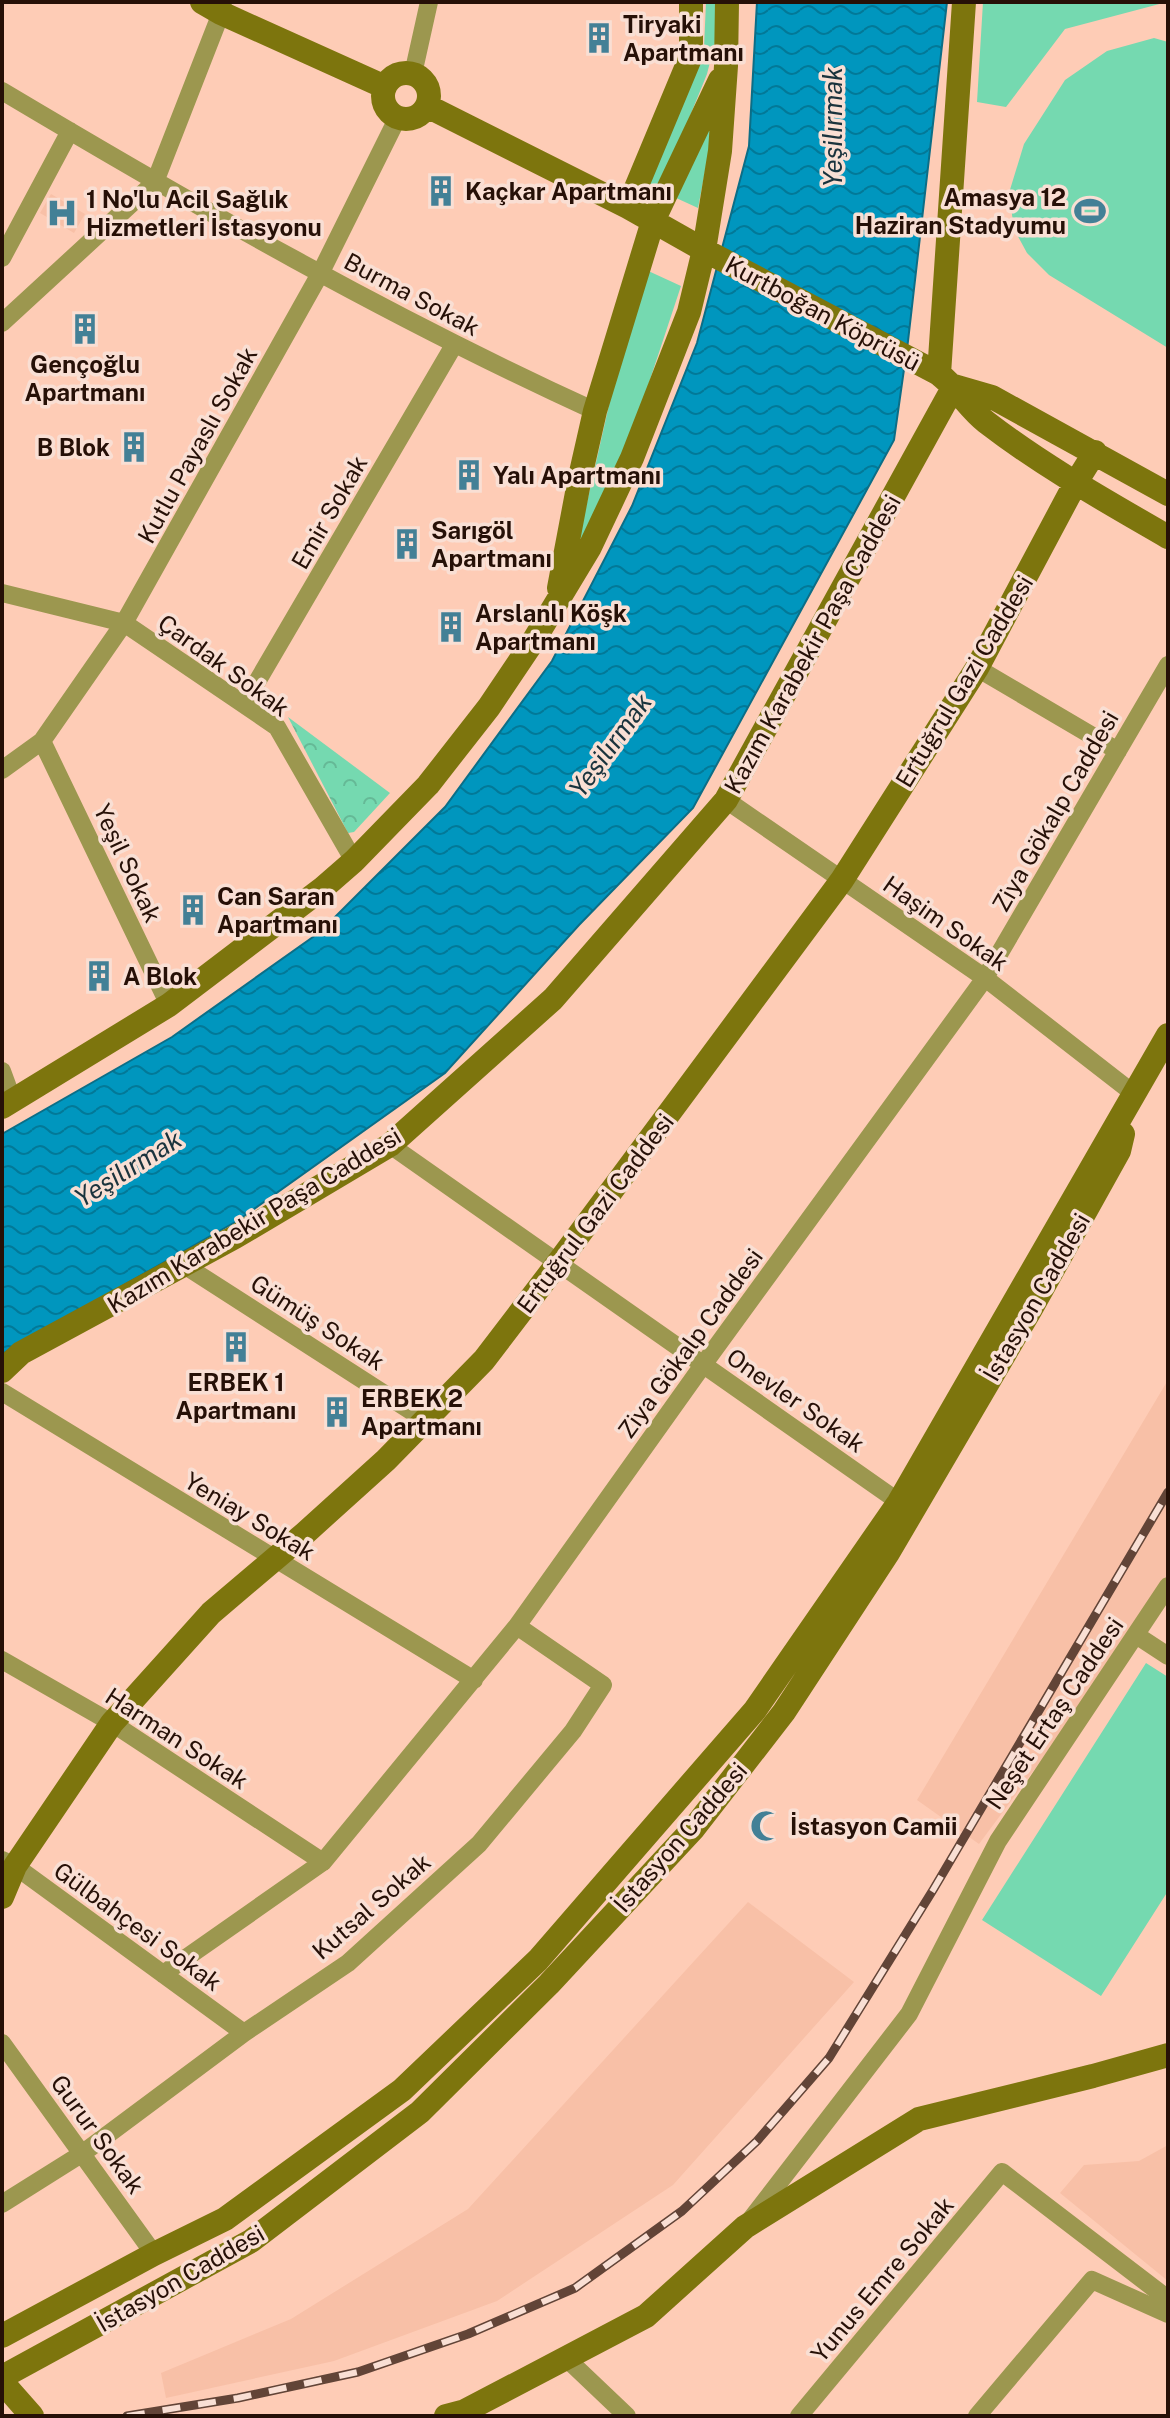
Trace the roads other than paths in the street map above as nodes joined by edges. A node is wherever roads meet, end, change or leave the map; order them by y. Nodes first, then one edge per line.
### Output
1 (429, 2) edge
2 (691, 2) edge
3 (727, 2) edge
4 (964, 2) edge
5 (215, 6) edge
6 (726, 66) junction
7 (413, 74) junction
8 (385, 87) junction
9 (2, 91) edge
10 (427, 106) junction
11 (398, 117) junction
12 (70, 131) junction
13 (155, 182) junction
14 (628, 207) junction
15 (653, 221) junction
16 (710, 253) junction
17 (2, 258) edge
18 (321, 272) junction
19 (2, 323) edge
20 (454, 345) junction
21 (941, 376) junction
22 (595, 411) junction
23 (1095, 452) junction
24 (1075, 484) junction
25 (1168, 494) edge
26 (1168, 537) edge
27 (2, 593) edge
28 (556, 602) junction
29 (124, 623) junction
30 (1168, 665) edge
31 (977, 668) junction
32 (244, 704) junction
33 (42, 741) junction
34 (1118, 751) junction
35 (2, 770) edge
36 (726, 800) junction
37 (354, 861) junction
38 (842, 880) junction
39 (985, 978) junction
40 (169, 1005) junction
41 (1168, 1035) edge
42 (2, 1071) edge
43 (1133, 1093) junction
44 (8, 1104) edge
45 (390, 1145) junction
46 (558, 1263) junction
47 (184, 1265) junction
48 (703, 1365) junction
49 (2, 1376) edge
50 (425, 1420) junction
51 (899, 1502) junction
52 (274, 1558) junction
53 (1168, 1586) edge
54 (517, 1626) junction
55 (1136, 1635) junction
56 (1168, 1656) edge
57 (2, 1660) edge
58 (474, 1680) junction
59 (112, 1723) junction
60 (323, 1862) junction
61 (8, 1863) edge
62 (2, 1897) edge
63 (163, 1974) junction
64 (244, 2033) junction
65 (2, 2043) edge
66 (1168, 2055) edge
67 (83, 2153) junction
68 (2, 2204) edge
69 (745, 2227) junction
70 (154, 2254) junction
71 (1168, 2299) edge
72 (1168, 2314) edge
73 (2, 2336) edge
74 (566, 2358) junction
75 (2, 2379) edge
76 (32, 2416) edge
77 (446, 2416) edge
78 (627, 2416) edge
79 (799, 2416) edge
80 (977, 2416) edge

1 - 7 street
2 - 14 street
3 - 6 street
4 - 21 street
5 - 8 street
5 - 13 street
6 - 15 street
6 - 16 street
7 - 8 street
7 - 10 street
8 - 11 street
9 - 12 street, Burma Sokak
10 - 11 street
10 - 14 street, Kurtboğan Köprüsü
11 - 18 street, Kutlu Payaslı Sokak
12 - 13 street, Burma Sokak
12 - 17 street
13 - 18 street, Burma Sokak
13 - 19 street
14 - 15 street, Kurtboğan Köprüsü
15 - 16 street, Kurtboğan Köprüsü
15 - 22 street
16 - 21 street, Kurtboğan Köprüsü
16 - 28 street
18 - 20 street, Burma Sokak
18 - 29 street, Kutlu Payaslı Sokak
20 - 22 street, Burma Sokak
20 - 32 street, Emir Sokak
21 - 23 street
21 - 24 street
21 - 36 street, Kazım Karabekir Paşa Caddesi
22 - 28 street
23 - 24 street, Ertuğrul Gazi Caddesi
23 - 25 street
24 - 26 street
24 - 31 street, Ertuğrul Gazi Caddesi
27 - 29 street, Çardak Sokak
28 - 37 street
29 - 32 street, Çardak Sokak
29 - 33 street, Kutlu Payaslı Sokak
30 - 34 street, Ziya Gökalp Caddesi
31 - 34 street
31 - 38 street, Ertuğrul Gazi Caddesi
32 - 37 street, Çardak Sokak
33 - 35 street, Kutlu Payaslı Sokak
33 - 40 street, Yeşil Sokak
34 - 39 street, Ziya Gökalp Caddesi
36 - 38 street, Haşim Sokak
36 - 45 street, Kazım Karabekir Paşa Caddesi
37 - 40 street
38 - 39 street, Haşim Sokak
38 - 46 street, Ertuğrul Gazi Caddesi
39 - 43 street, Haşim Sokak
39 - 48 street, Ziya Gökalp Caddesi
40 - 44 street
41 - 43 street, İstasyon Caddesi
42 - 44 street
43 - 51 street, İstasyon Caddesi
43 - 75 street, İstasyon Caddesi
45 - 46 street, Onevler Sokak
45 - 47 street, Kazım Karabekir Paşa Caddesi
46 - 48 street, Onevler Sokak
46 - 50 street, Ertuğrul Gazi Caddesi
47 - 49 street, Kazım Karabekir Paşa Caddesi
47 - 50 street, Gümüş Sokak
48 - 51 street, Onevler Sokak
48 - 54 street, Ziya Gökalp Caddesi
49 - 52 street, Yeniay Sokak
50 - 52 street, Ertuğrul Gazi Caddesi
51 - 70 street, İstasyon Caddesi
52 - 58 street, Yeniay Sokak
52 - 59 street, Ertuğrul Gazi Caddesi
53 - 55 street, Neşet Ertaş Caddesi
54 - 58 street, Ziya Gökalp Caddesi
54 - 64 street, Kutsal Sokak
55 - 56 street
55 - 69 street, Neşet Ertaş Caddesi
57 - 59 street, Harman Sokak
58 - 60 street, Ziya Gökalp Caddesi
59 - 60 street, Harman Sokak
59 - 61 street, Ertuğrul Gazi Caddesi
60 - 63 street, Ziya Gökalp Caddesi
61 - 62 street, Ertuğrul Gazi Caddesi
61 - 63 street, Gülbahçesi Sokak
63 - 64 street, Gülbahçesi Sokak
64 - 67 street, Kutsal Sokak
65 - 67 street, Gurur Sokak
66 - 69 street
67 - 68 street, Kutsal Sokak
67 - 70 street, Gurur Sokak
69 - 74 street
70 - 73 street, İstasyon Caddesi
71 - 79 street, Yunus Emre Sokak
72 - 80 street
74 - 77 street
74 - 78 street
75 - 76 street

